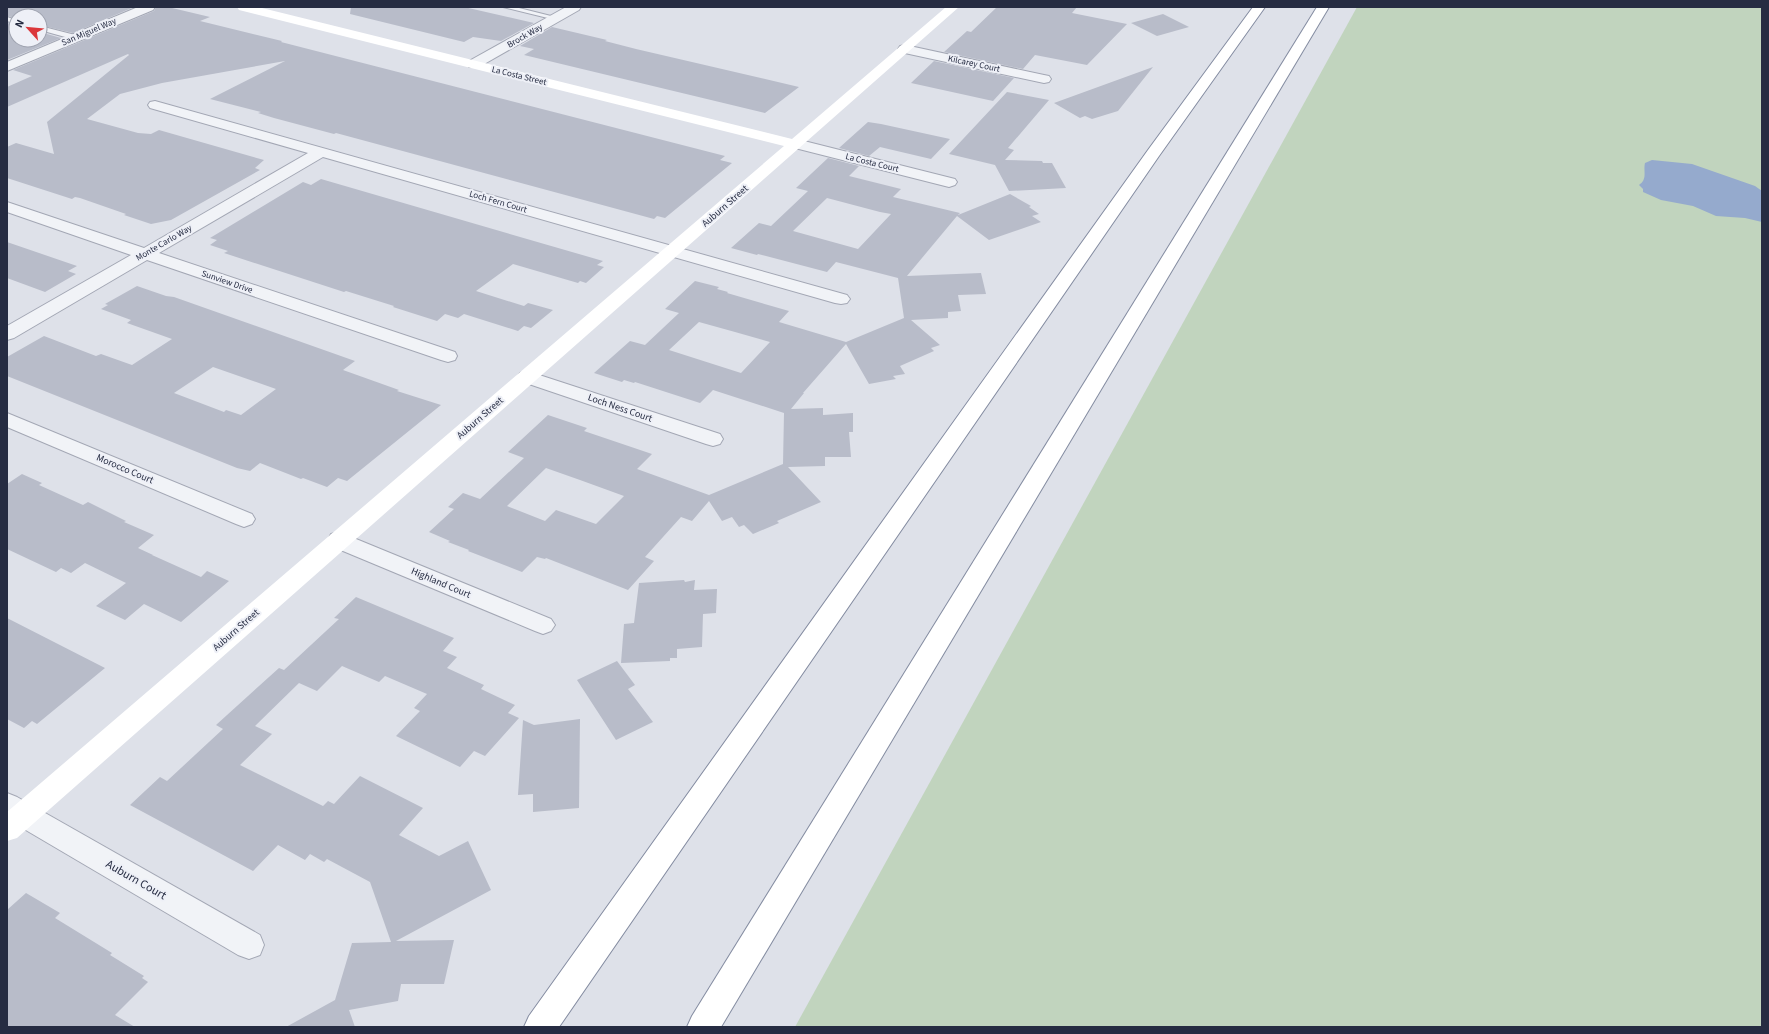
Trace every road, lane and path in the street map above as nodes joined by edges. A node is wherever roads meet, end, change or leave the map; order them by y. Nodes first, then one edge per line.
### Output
1 (149, 7) edge
2 (243, 7) edge
3 (506, 7) edge
4 (576, 7) edge
5 (953, 7) edge
6 (1259, 7) edge
7 (1323, 7) edge
8 (556, 18) junction
9 (48, 30) edge
10 (76, 38) junction
11 (905, 49) junction
12 (474, 64) junction
13 (7, 67) edge
14 (1044, 79) dead end
15 (155, 105) dead end
16 (796, 144) junction
17 (321, 152) junction
18 (949, 182) dead end
19 (7, 207) edge
20 (672, 252) junction
21 (145, 254) junction
22 (841, 300) dead end
23 (7, 334) edge
24 (448, 356) dead end
25 (528, 377) junction
26 (7, 419) edge
27 (713, 439) dead end
28 (244, 519) dead end
29 (340, 540) junction
30 (543, 625) dead end
31 (12, 816) edge
32 (249, 945) dead end
33 (540, 1027) edge
34 (703, 1027) edge

1 - 10 street, San Miguel Way
2 - 12 main road, La Costa Street
3 - 8 lane
4 - 8 street, Brock Way
5 - 11 main road, Auburn Street
6 - 33 main road
7 - 34 main road
8 - 12 street, Brock Way
9 - 10 lane
10 - 13 street, San Miguel Way
11 - 14 street, Kilcarey Court
11 - 16 main road, Auburn Street
12 - 16 main road, La Costa Street
15 - 17 street, Loch Fern Court
16 - 18 street, La Costa Court
16 - 20 main road, Auburn Street
17 - 20 street, Loch Fern Court
17 - 21 street, Monte Carlo Way
19 - 21 street, Sunview Drive
20 - 22 street, Loch Fern Court
20 - 25 main road, Auburn Street
21 - 23 street, Monte Carlo Way
21 - 24 street, Sunview Drive
25 - 27 street, Loch Ness Court
25 - 29 main road, Auburn Street
26 - 28 street, Morocco Court
29 - 30 street, Highland Court
29 - 31 main road, Auburn Street
31 - 32 street, Auburn Court

